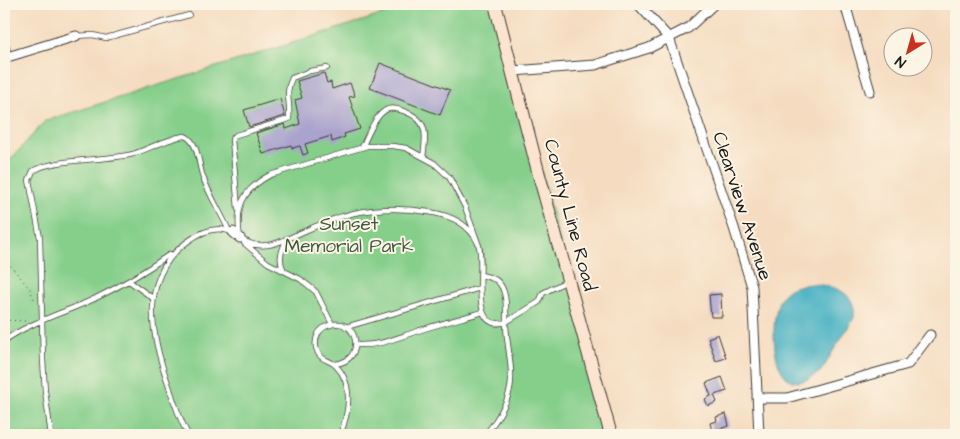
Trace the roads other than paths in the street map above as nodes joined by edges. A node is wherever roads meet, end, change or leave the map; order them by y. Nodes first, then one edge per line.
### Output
1 (496, 4) edge
2 (638, 4) edge
3 (714, 4) edge
4 (845, 4) edge
5 (190, 15) dead end
6 (76, 36) joint
7 (669, 38) junction
8 (4, 47) edge
9 (5, 58) edge
10 (327, 68) dead end
11 (513, 71) junction
12 (870, 91) dead end
13 (362, 147) junction
14 (423, 157) junction
15 (239, 212) junction
16 (234, 234) junction
17 (286, 241) junction
18 (478, 243) junction
19 (173, 252) junction
20 (285, 272) junction
21 (481, 275) junction
22 (568, 280) junction
23 (129, 281) junction
24 (480, 288) junction
25 (154, 299) junction
26 (483, 312) junction
27 (42, 321) junction
28 (506, 322) junction
29 (332, 324) junction
30 (346, 327) junction
31 (930, 335) dead end
32 (4, 341) edge
33 (356, 345) junction
34 (334, 364) junction
35 (757, 398) junction
36 (51, 435) edge
37 (188, 435) edge
38 (340, 435) edge
39 (485, 435) edge
40 (611, 435) edge
41 (759, 435) edge

1 - 11 main road, County Line Road
2 - 7 street, Clearview Avenue
3 - 7 street
4 - 12 street
5 - 6 lane
6 - 9 street
7 - 11 street
7 - 35 street, Clearview Avenue
8 - 9 street
10 - 15 lane
11 - 22 main road, County Line Road
13 - 14 lane
13 - 14 lane
13 - 15 lane
14 - 18 lane
15 - 16 lane
16 - 17 lane
16 - 19 lane
16 - 20 lane
16 - 27 lane
17 - 18 lane
17 - 20 lane
18 - 21 lane
19 - 23 lane
19 - 25 lane
20 - 29 lane
21 - 24 lane
21 - 28 lane
22 - 28 lane
22 - 40 main road, County Line Road
23 - 25 lane
23 - 27 lane
24 - 26 lane
24 - 30 lane
25 - 37 lane
26 - 28 lane
26 - 33 lane
27 - 32 lane
27 - 36 lane
28 - 39 lane
29 - 30 lane
29 - 34 lane
30 - 33 lane
31 - 35 street
33 - 34 lane
34 - 38 lane
35 - 41 street, Clearview Avenue

